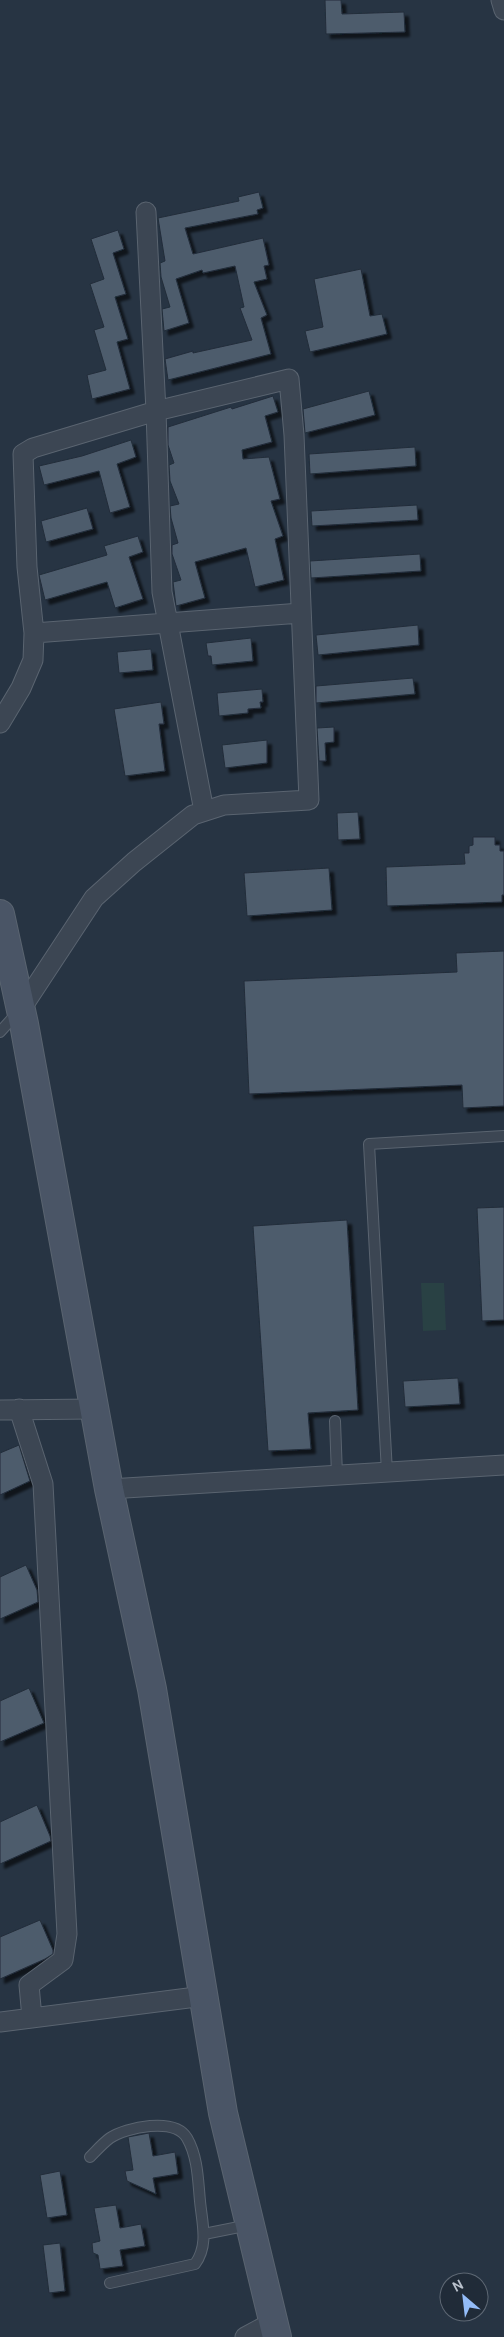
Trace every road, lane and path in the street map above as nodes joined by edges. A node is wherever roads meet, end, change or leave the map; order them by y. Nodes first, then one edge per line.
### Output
1 (501, 0) edge
2 (504, 10) edge
3 (146, 212) dead end
4 (156, 411) junction
5 (301, 613) junction
6 (168, 624) junction
7 (34, 633) junction
8 (0, 723) edge
9 (204, 811) junction
10 (0, 914) edge
11 (20, 1009) junction
12 (0, 1032) edge
13 (504, 1136) edge
14 (19, 1409) junction
15 (94, 1409) junction
16 (0, 1410) edge
17 (335, 1421) dead end
18 (504, 1465) edge
19 (388, 1472) junction
20 (337, 1475) junction
21 (110, 1489) junction
22 (204, 1996) junction
23 (32, 2018) junction
24 (0, 2022) edge
25 (90, 2157) dead end
26 (250, 2224) junction
27 (204, 2234) junction
28 (110, 2283) dead end
29 (275, 2330) edge
30 (245, 2337) edge

1 - 2 street
3 - 4 street
4 - 5 street
4 - 6 street
4 - 7 street
5 - 6 street
5 - 9 street
6 - 7 street
6 - 9 street
7 - 8 street
9 - 11 street
10 - 11 street
11 - 12 lane
11 - 15 street
13 - 19 lane
14 - 15 street
14 - 16 street
14 - 23 street
15 - 21 street
17 - 20 lane
18 - 19 street
19 - 20 street
20 - 21 street
21 - 22 street
22 - 23 street
22 - 26 street
23 - 24 street
25 - 27 lane
26 - 27 lane
26 - 29 street
27 - 28 lane
29 - 30 street

